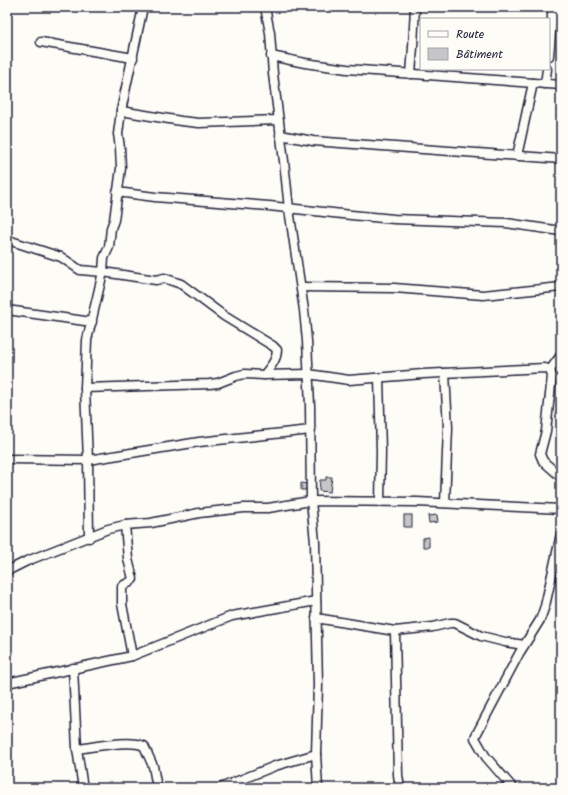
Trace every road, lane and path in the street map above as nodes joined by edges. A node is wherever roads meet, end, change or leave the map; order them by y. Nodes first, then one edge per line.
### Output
1 (143, 7) edge
2 (265, 7) edge
3 (414, 7) edge
4 (552, 7) edge
5 (550, 40) edge
6 (41, 42) dead end
7 (272, 56) junction
8 (133, 58) junction
9 (547, 70) edge
10 (411, 74) junction
11 (534, 83) junction
12 (545, 84) junction
13 (561, 85) edge
14 (121, 111) junction
15 (278, 120) junction
16 (280, 135) junction
17 (517, 156) junction
18 (561, 159) edge
19 (117, 192) junction
20 (289, 209) junction
21 (561, 231) edge
22 (8, 240) dead end
23 (103, 272) junction
24 (301, 287) junction
25 (561, 288) edge
26 (7, 310) edge
27 (92, 322) junction
28 (561, 355) edge
29 (550, 370) junction
30 (445, 373) junction
31 (308, 374) junction
32 (264, 375) junction
33 (379, 378) junction
34 (85, 388) junction
35 (311, 430) junction
36 (7, 459) edge
37 (88, 460) junction
38 (561, 477) edge
39 (312, 501) junction
40 (380, 502) junction
41 (445, 503) junction
42 (561, 509) edge
43 (125, 525) junction
44 (561, 534) edge
45 (88, 538) junction
46 (7, 571) edge
47 (316, 600) junction
48 (316, 618) junction
49 (395, 631) junction
50 (524, 645) junction
51 (132, 656) junction
52 (73, 668) junction
53 (7, 683) edge
54 (77, 749) junction
55 (316, 754) junction
56 (83, 788) edge
57 (156, 788) edge
58 (220, 788) edge
59 (318, 788) edge
60 (400, 788) edge
61 (513, 788) edge

1 - 8 street
2 - 7 street
3 - 10 street
4 - 5 street
6 - 8 street
7 - 10 street
7 - 15 street
8 - 14 street
9 - 12 street
10 - 11 street
11 - 12 street
11 - 17 street
12 - 13 street
14 - 15 street
14 - 19 street
15 - 16 street
16 - 17 street
16 - 20 street
17 - 18 street
19 - 20 street
19 - 23 street
20 - 21 street
20 - 24 street
22 - 23 street
23 - 27 street
23 - 32 street
24 - 25 street
24 - 31 street
26 - 27 street
27 - 34 street
28 - 29 street
29 - 30 street
29 - 38 street
30 - 33 street
30 - 41 street
31 - 32 street
31 - 33 street
31 - 35 street
32 - 34 street
33 - 40 street
34 - 37 street
35 - 37 street
35 - 39 street
36 - 37 street
37 - 45 street
39 - 40 street
39 - 43 street
39 - 47 street
40 - 41 street
41 - 42 street
43 - 45 street
43 - 51 street
44 - 50 street
45 - 46 street
47 - 48 street
47 - 51 street
48 - 49 street
48 - 55 street
49 - 50 street
49 - 60 street
50 - 61 street
51 - 52 street
52 - 53 street
52 - 54 street
54 - 56 street
54 - 57 street
55 - 58 street
55 - 59 street

